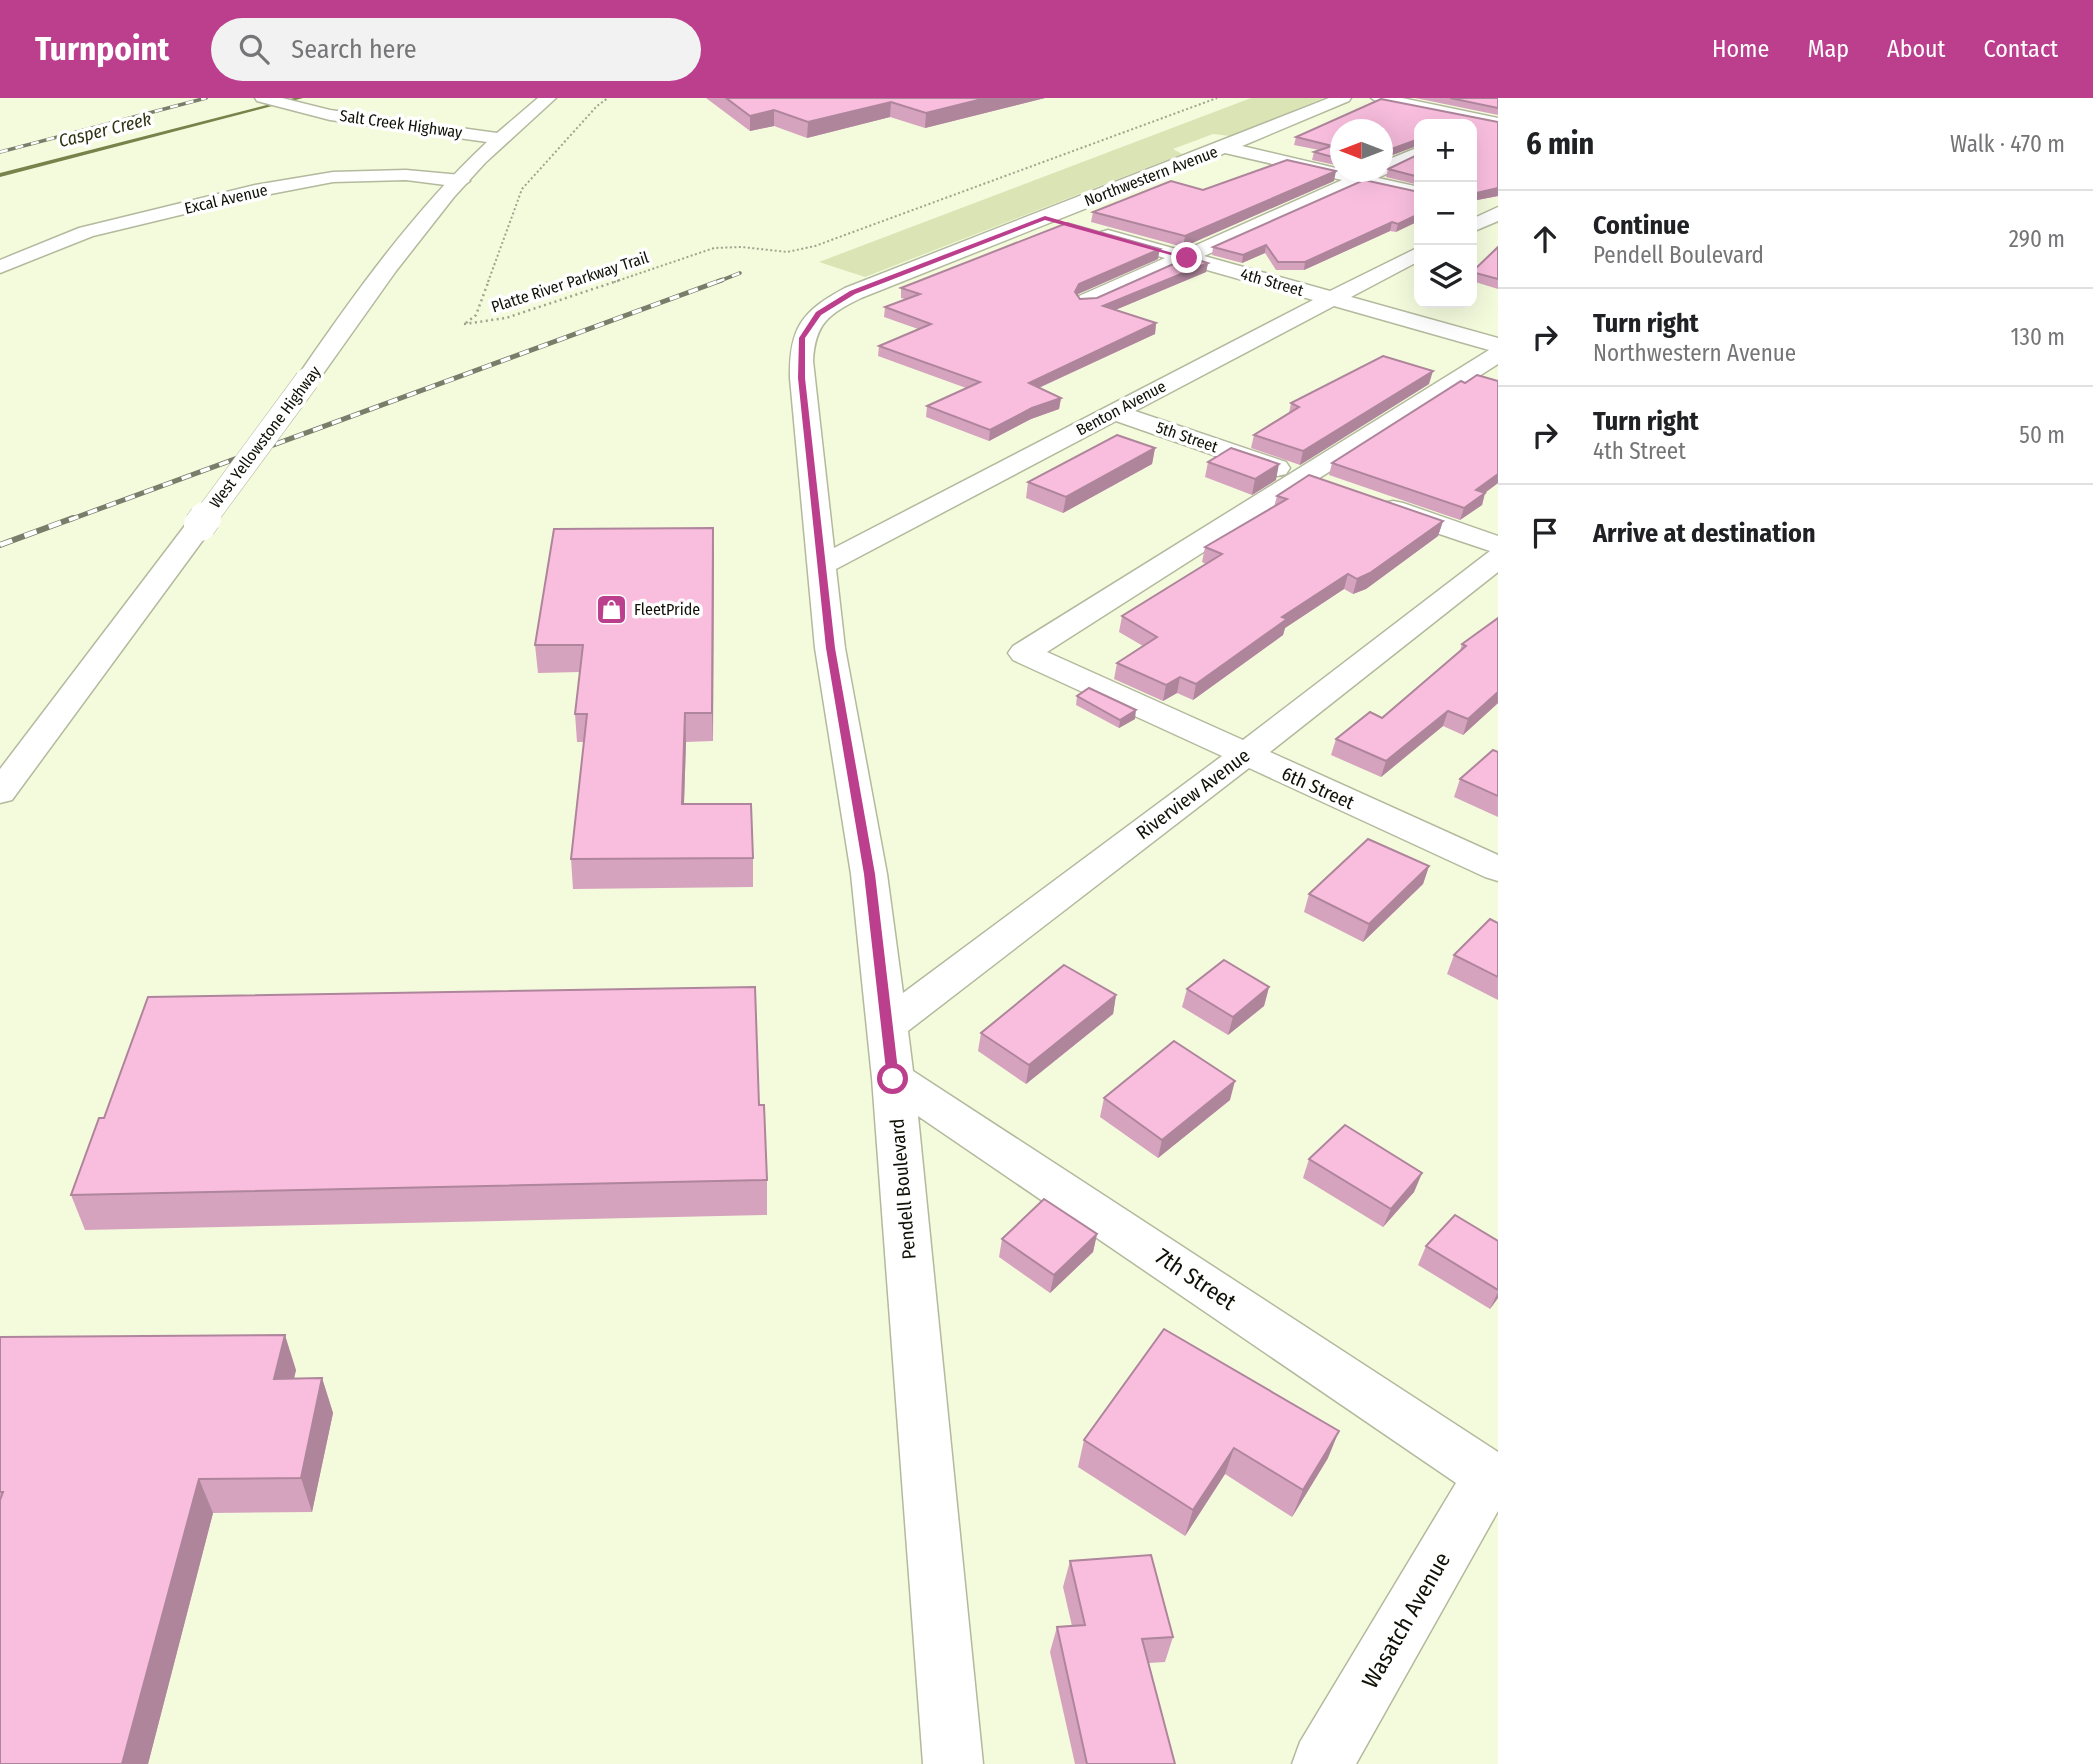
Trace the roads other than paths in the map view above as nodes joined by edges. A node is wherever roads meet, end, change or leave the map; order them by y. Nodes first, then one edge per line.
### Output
1 (263, 98) edge
2 (548, 98) edge
3 (1343, 98) edge
4 (1379, 98) edge
5 (1495, 120) edge
6 (1477, 126) edge
7 (499, 138) junction
8 (1224, 148) junction
9 (1414, 154) edge
10 (1393, 164) edge
11 (1330, 169) edge
12 (461, 181) junction
13 (1354, 182) edge
14 (1385, 182) edge
15 (1414, 191) edge
16 (1477, 206) edge
17 (1498, 212) edge
18 (1045, 218) junction
19 (1477, 223) edge
20 (1414, 256) edge
21 (1187, 258) junction
22 (0, 267) edge
23 (1332, 299) junction
24 (1087, 301) edge
25 (808, 326) joint
26 (1498, 345) edge
27 (1498, 354) edge
28 (1114, 412) junction
29 (1302, 477) junction
30 (1328, 486) edge
31 (1368, 500) edge
32 (1498, 545) edge
33 (1498, 558) edge
34 (822, 565) junction
35 (1245, 755) junction
36 (0, 793) edge
37 (1498, 869) edge
38 (886, 1027) junction
39 (893, 1079) junction
40 (1494, 1478) edge
41 (953, 1764) edge
42 (1322, 1764) edge

1 - 7 street, Salt Creek Highway
2 - 7 street, West Yellowstone Highway
3 - 8 street, Northwestern Avenue
4 - 5 street
5 - 6 street
7 - 12 street, West Yellowstone Highway
8 - 11 street
8 - 18 street, Northwestern Avenue
9 - 10 street
12 - 22 street, Excal Avenue
12 - 36 street, West Yellowstone Highway, bridge
13 - 21 street
14 - 15 street
16 - 17 street
17 - 19 street
18 - 21 street, 4th Street
18 - 25 street, Northwestern Avenue
20 - 23 street, Benton Avenue
21 - 23 street, 4th Street
21 - 24 street
23 - 26 street, 4th Street
23 - 28 street, Benton Avenue
25 - 34 street, Pendell Boulevard
27 - 29 street
28 - 29 street, 5th Street
28 - 34 street, Benton Avenue
29 - 30 street, 5th Street
29 - 35 street, 6th Street
31 - 32 street
33 - 35 street, Riverview Avenue
34 - 38 street, Pendell Boulevard
35 - 37 street, 6th Street
35 - 38 street, Riverview Avenue
38 - 39 street, Pendell Boulevard
39 - 40 street, 7th Street
39 - 41 street, Pendell Boulevard
40 - 42 street, Wasatch Avenue

